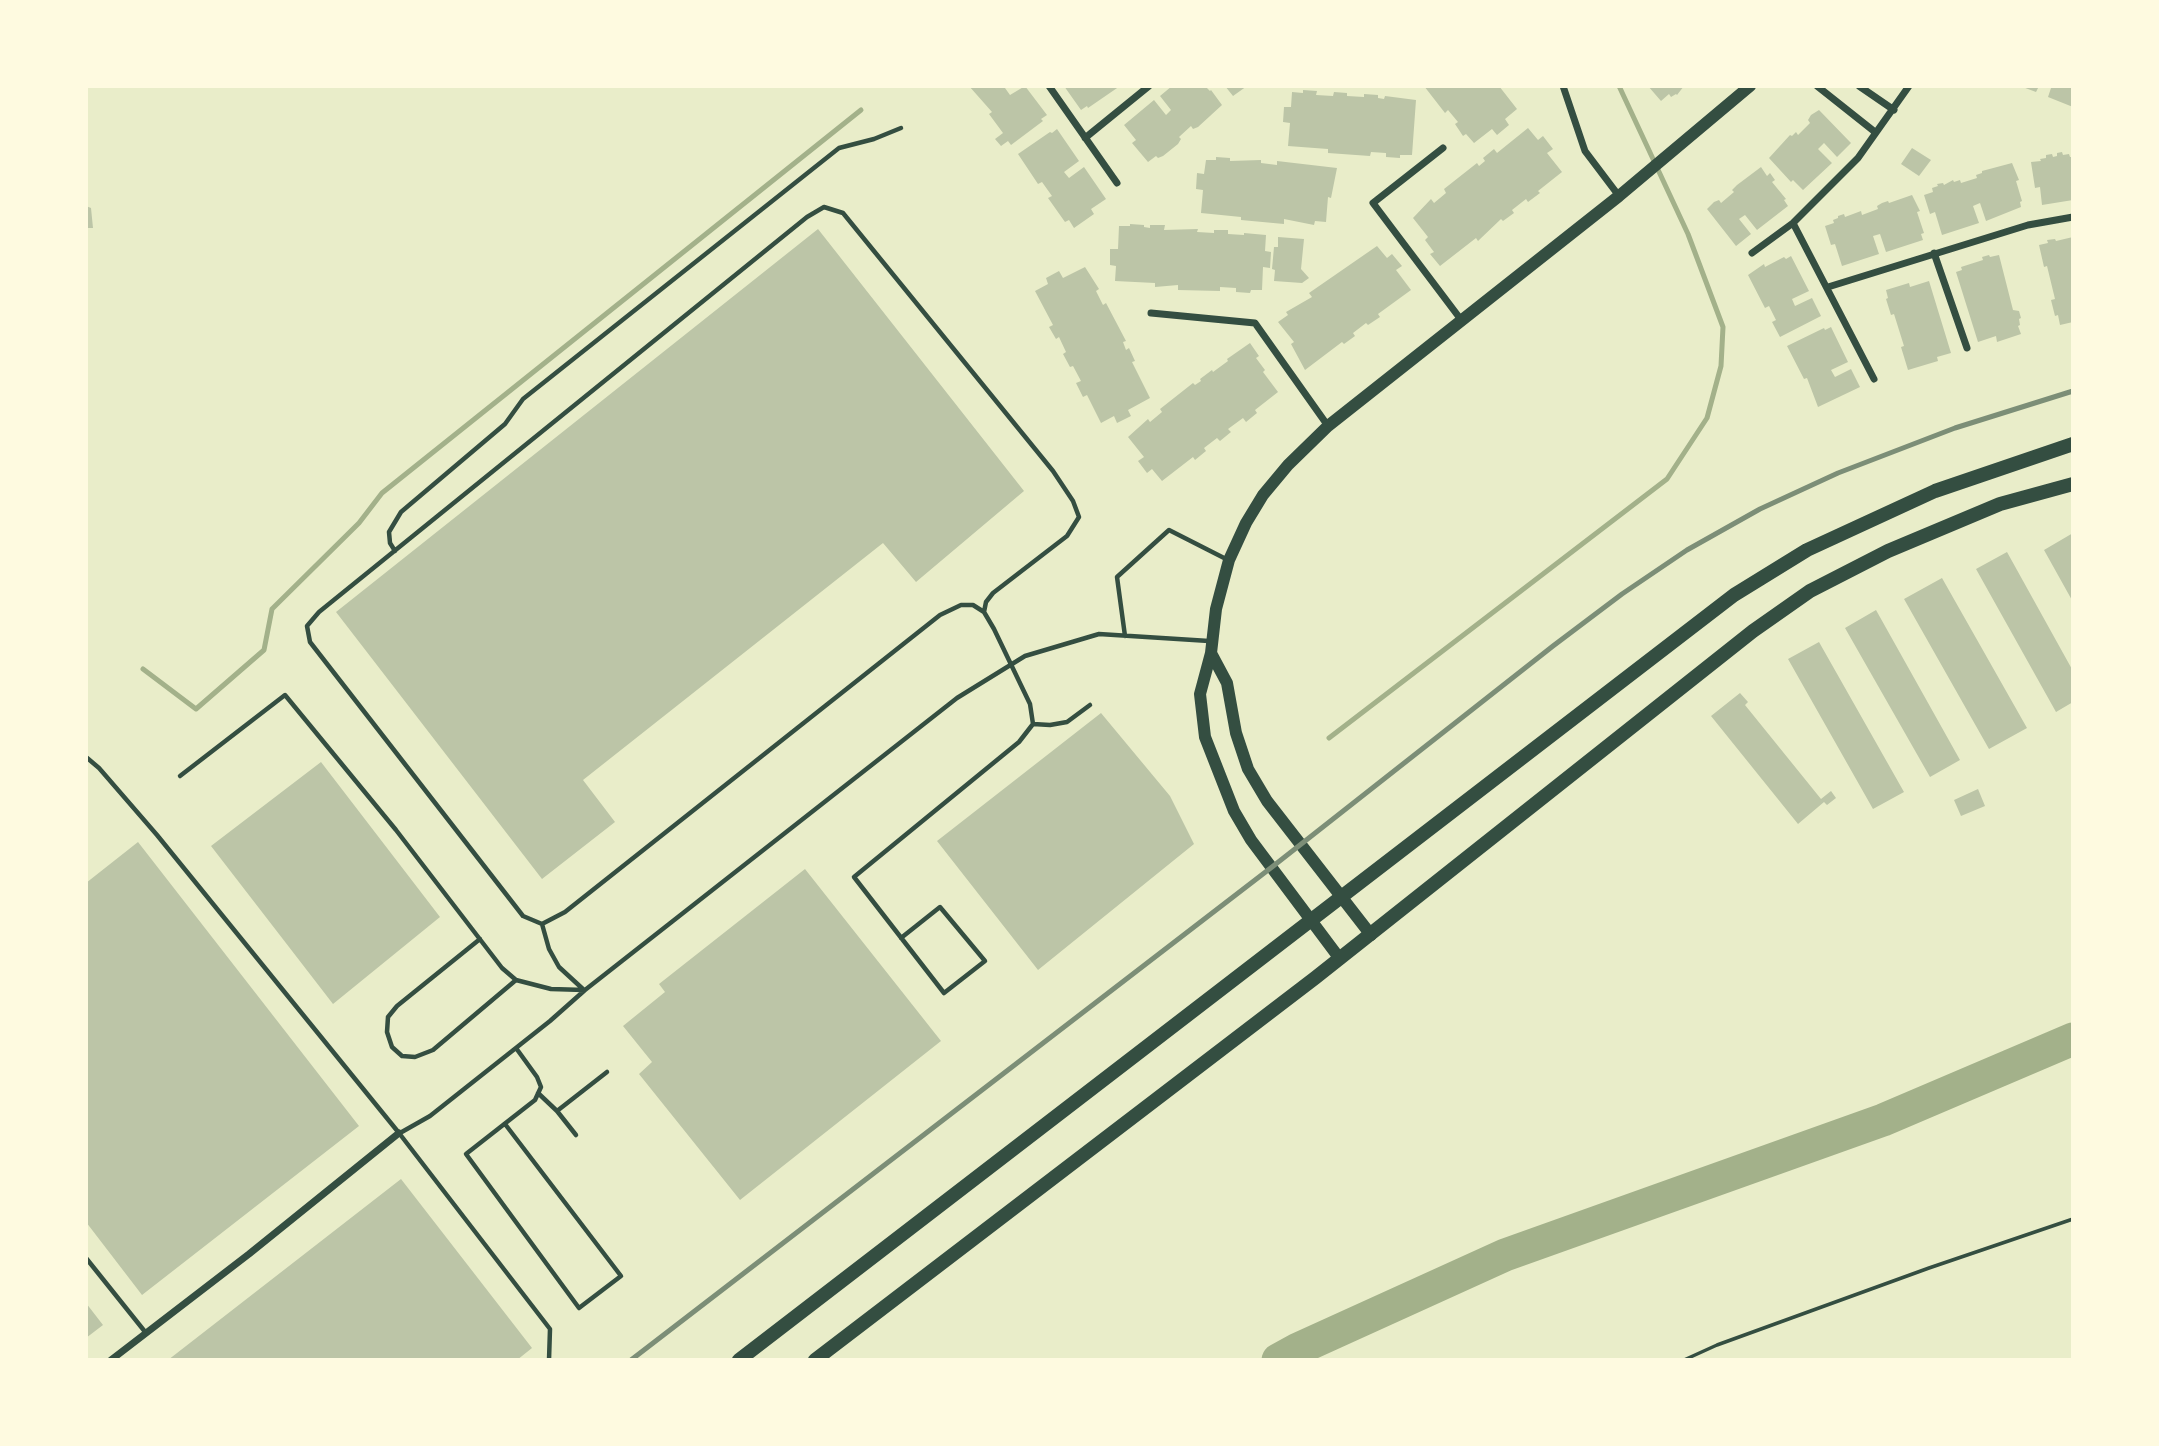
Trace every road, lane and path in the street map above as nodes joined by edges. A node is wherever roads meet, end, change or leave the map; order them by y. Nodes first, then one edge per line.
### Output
1 (1049, 86) edge
2 (1149, 86) edge
3 (1563, 86) edge
4 (1750, 86) edge
5 (1817, 86) edge
6 (1859, 86) edge
7 (1909, 86) edge
8 (1894, 110) junction
9 (901, 128) dead end
10 (1875, 132) junction
11 (1085, 138) junction
12 (1443, 148) dead end
13 (1117, 183) dead end
14 (1619, 195) junction
15 (2073, 216) edge
16 (1793, 223) junction
17 (1752, 253) dead end
18 (1934, 253) junction
19 (1828, 287) junction
20 (1151, 313) dead end
21 (1462, 321) junction
22 (1967, 348) dead end
23 (1874, 379) dead end
24 (1328, 426) junction
25 (2073, 444) edge
26 (2073, 484) edge
27 (395, 551) junction
28 (1229, 560) junction
29 (984, 612) junction
30 (1125, 636) junction
31 (1212, 647) junction
32 (1011, 665) junction
33 (1090, 705) dead end
34 (1033, 723) junction
35 (86, 757) edge
36 (180, 776) dead end
37 (1340, 898) junction
38 (1312, 920) junction
39 (542, 924) junction
40 (1371, 935) junction
41 (901, 938) junction
42 (480, 939) junction
43 (1340, 959) junction
44 (516, 980) junction
45 (585, 990) junction
46 (516, 1048) junction
47 (607, 1072) dead end
48 (538, 1093) junction
49 (556, 1111) junction
50 (505, 1124) junction
51 (399, 1133) junction
52 (576, 1135) dead end
53 (2073, 1219) edge
54 (86, 1258) edge
55 (146, 1333) junction
56 (111, 1360) edge
57 (549, 1360) edge
58 (739, 1360) edge
59 (815, 1360) edge
60 (1684, 1360) edge

1 - 11 street
2 - 11 street
3 - 14 street
4 - 14 main road
5 - 10 street
6 - 8 street
7 - 8 street
8 - 10 street
9 - 27 lane
10 - 16 street
11 - 13 street
12 - 21 street
14 - 21 main road
15 - 18 street
16 - 17 street
16 - 19 street
18 - 19 street
18 - 22 street
19 - 23 street
20 - 24 street
21 - 24 main road
24 - 28 main road
25 - 37 main road
26 - 40 main road
27 - 29 lane
27 - 39 lane
28 - 30 lane
28 - 31 main road
29 - 32 lane
29 - 39 lane
30 - 31 lane
30 - 32 lane
31 - 37 main road
31 - 38 main road
32 - 34 lane
32 - 45 lane
33 - 34 lane
34 - 41 lane
35 - 51 lane
36 - 42 lane
37 - 38 main road
37 - 40 main road
38 - 43 main road
38 - 58 main road
39 - 45 lane
40 - 43 main road
41 - 41 lane
42 - 44 lane
42 - 44 lane
43 - 59 main road
44 - 45 lane
45 - 46 lane
46 - 48 lane
46 - 51 lane
47 - 49 lane
48 - 49 lane
48 - 50 lane
49 - 52 lane
50 - 50 lane
51 - 55 street
51 - 57 lane
53 - 60 path
54 - 55 lane
55 - 56 street

